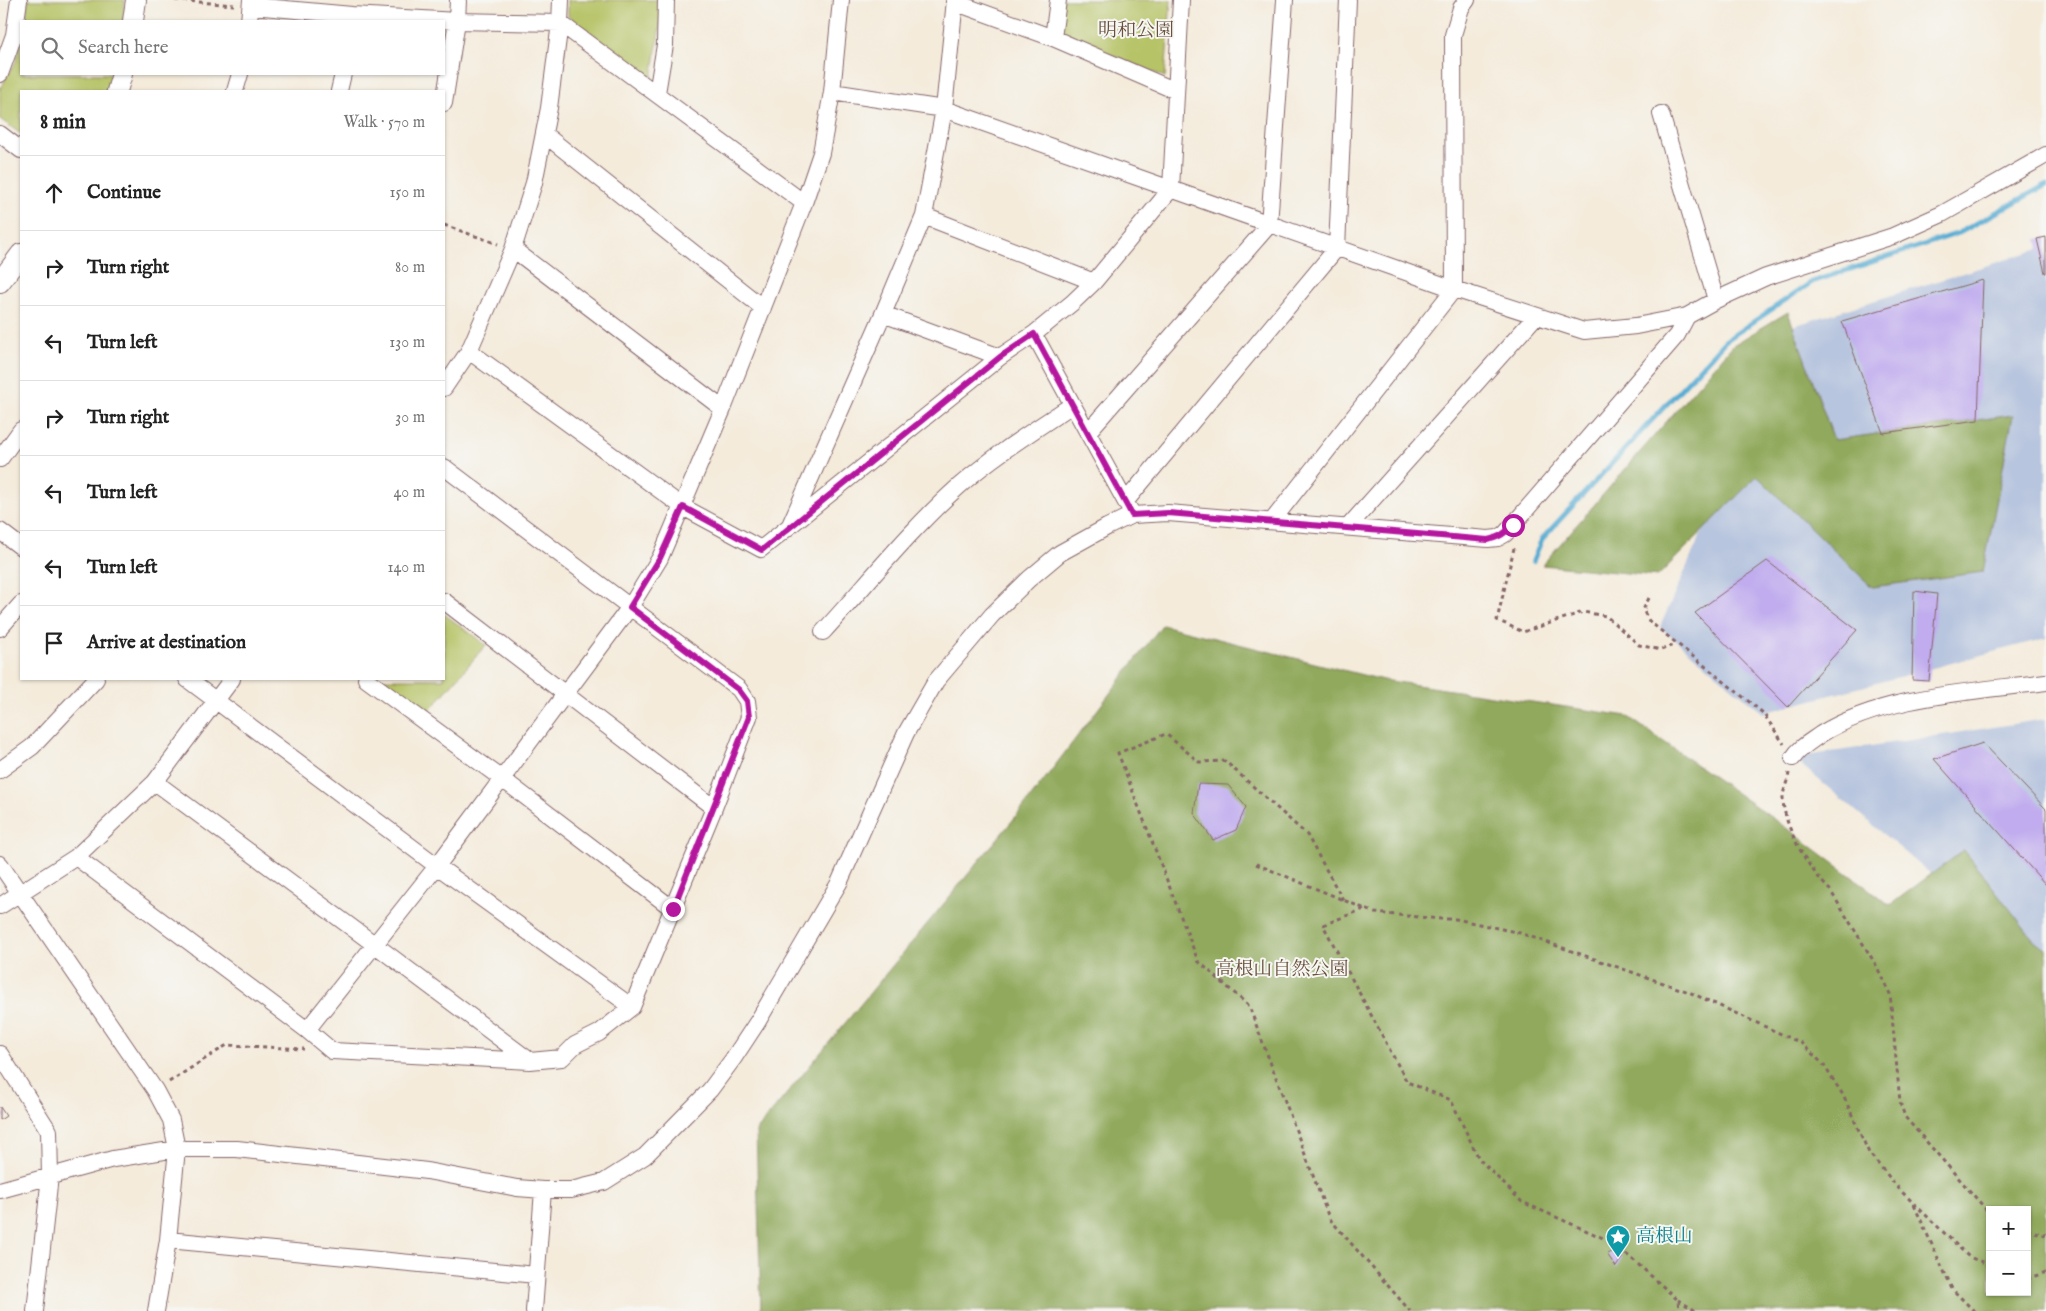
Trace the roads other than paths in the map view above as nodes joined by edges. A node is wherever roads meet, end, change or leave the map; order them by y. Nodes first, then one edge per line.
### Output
1 (19, 0) edge
2 (136, 0) edge
3 (458, 0) edge
4 (561, 0) edge
5 (666, 0) edge
6 (841, 0) edge
7 (1058, 0) edge
8 (1181, 0) edge
9 (1285, 0) edge
10 (1348, 0) edge
11 (1467, 0) edge
12 (954, 1) edge
13 (251, 9) edge
14 (352, 12) edge
15 (133, 20) edge
16 (457, 21) junction
17 (560, 23) junction
18 (1053, 38) junction
19 (0, 74) edge
20 (122, 75) edge
21 (240, 75) edge
22 (343, 75) edge
23 (117, 90) edge
24 (235, 90) edge
25 (339, 90) edge
26 (1176, 91) junction
27 (832, 92) junction
28 (657, 93) junction
29 (445, 97) edge
30 (944, 109) junction
31 (1661, 114) dead end
32 (0, 134) edge
33 (544, 134) junction
34 (20, 149) edge
35 (2046, 155) edge
36 (1171, 189) junction
37 (804, 203) junction
38 (924, 216) junction
39 (1269, 225) junction
40 (1336, 248) junction
41 (513, 249) junction
42 (20, 255) edge
43 (0, 282) edge
44 (1094, 282) junction
45 (1454, 289) junction
46 (1716, 300) junction
47 (763, 308) junction
48 (884, 314) junction
49 (1536, 316) junction
50 (1687, 316) junction
51 (1034, 334) junction
52 (469, 350) junction
53 (1000, 357) junction
54 (445, 386) edge
55 (1072, 406) junction
56 (723, 410) junction
57 (20, 431) edge
58 (1088, 432) junction
59 (0, 459) edge
60 (445, 468) edge
61 (683, 507) junction
62 (1129, 508) junction
63 (1272, 521) junction
64 (789, 527) junction
65 (1348, 527) junction
66 (0, 531) edge
67 (20, 546) edge
68 (445, 602) edge
69 (20, 605) edge
70 (630, 607) junction
71 (0, 628) edge
72 (823, 632) dead end
73 (95, 680) edge
74 (188, 680) edge
75 (231, 680) edge
76 (367, 680) edge
77 (2046, 682) edge
78 (566, 693) junction
79 (215, 700) junction
80 (1793, 758) road end
81 (0, 770) edge
82 (501, 778) junction
83 (155, 782) junction
84 (714, 808) junction
85 (76, 856) junction
86 (0, 864) edge
87 (437, 866) junction
88 (20, 892) junction
89 (0, 906) edge
90 (673, 909) junction
91 (374, 944) junction
92 (632, 1007) junction
93 (308, 1030) junction
94 (0, 1054) edge
95 (530, 1061) junction
96 (177, 1149) junction
97 (50, 1176) junction
98 (0, 1190) edge
99 (543, 1190) junction
100 (168, 1240) junction
101 (536, 1275) junction
102 (35, 1311) edge
103 (156, 1311) edge
104 (534, 1311) edge

1 - 19 street
2 - 15 street
3 - 16 street
4 - 17 street
5 - 28 street
6 - 27 street
7 - 18 street
8 - 26 street
9 - 39 street
10 - 40 street
11 - 45 street
12 - 18 street
12 - 30 street
13 - 14 street
14 - 16 street
16 - 17 street
16 - 29 street
17 - 28 street
17 - 33 street
18 - 26 street
20 - 23 street
21 - 24 street
22 - 25 street
26 - 36 street
27 - 30 street
27 - 37 street
28 - 37 street
30 - 36 street
30 - 38 street
31 - 46 street
32 - 34 street
33 - 41 street
33 - 47 street
35 - 46 street
36 - 39 street
36 - 44 street
37 - 47 street
38 - 44 street
38 - 48 street
39 - 40 street
39 - 58 street
40 - 45 street
40 - 62 street
41 - 52 street
41 - 56 street
42 - 43 street
44 - 51 street
45 - 49 street
45 - 63 street
46 - 50 street
47 - 56 street
48 - 53 street
48 - 64 street
49 - 50 street
49 - 65 street
50 - 65 street
51 - 53 street
51 - 55 street
52 - 54 street
52 - 61 street
53 - 64 street
55 - 58 street
55 - 72 street
56 - 61 street
57 - 59 street
58 - 62 street
60 - 70 street
61 - 64 street
61 - 70 street
62 - 63 street
62 - 99 street
63 - 65 street
66 - 67 street
68 - 78 street
69 - 71 street
70 - 78 street
70 - 84 street
73 - 81 street
74 - 79 street
75 - 79 street
76 - 82 street
77 - 80 street
78 - 82 street
78 - 84 street
79 - 83 street
79 - 87 street
82 - 87 street
82 - 90 street
83 - 85 street
83 - 91 street
84 - 90 street
85 - 88 street
85 - 93 street
86 - 88 street
87 - 91 street
87 - 92 street
88 - 89 street
88 - 96 street
90 - 92 street
91 - 93 street
91 - 95 street
92 - 95 street
93 - 95 street
94 - 97 street
96 - 97 street
96 - 99 street
96 - 100 street
97 - 98 street
97 - 102 street
99 - 101 street
100 - 101 street
100 - 103 street
101 - 104 street

